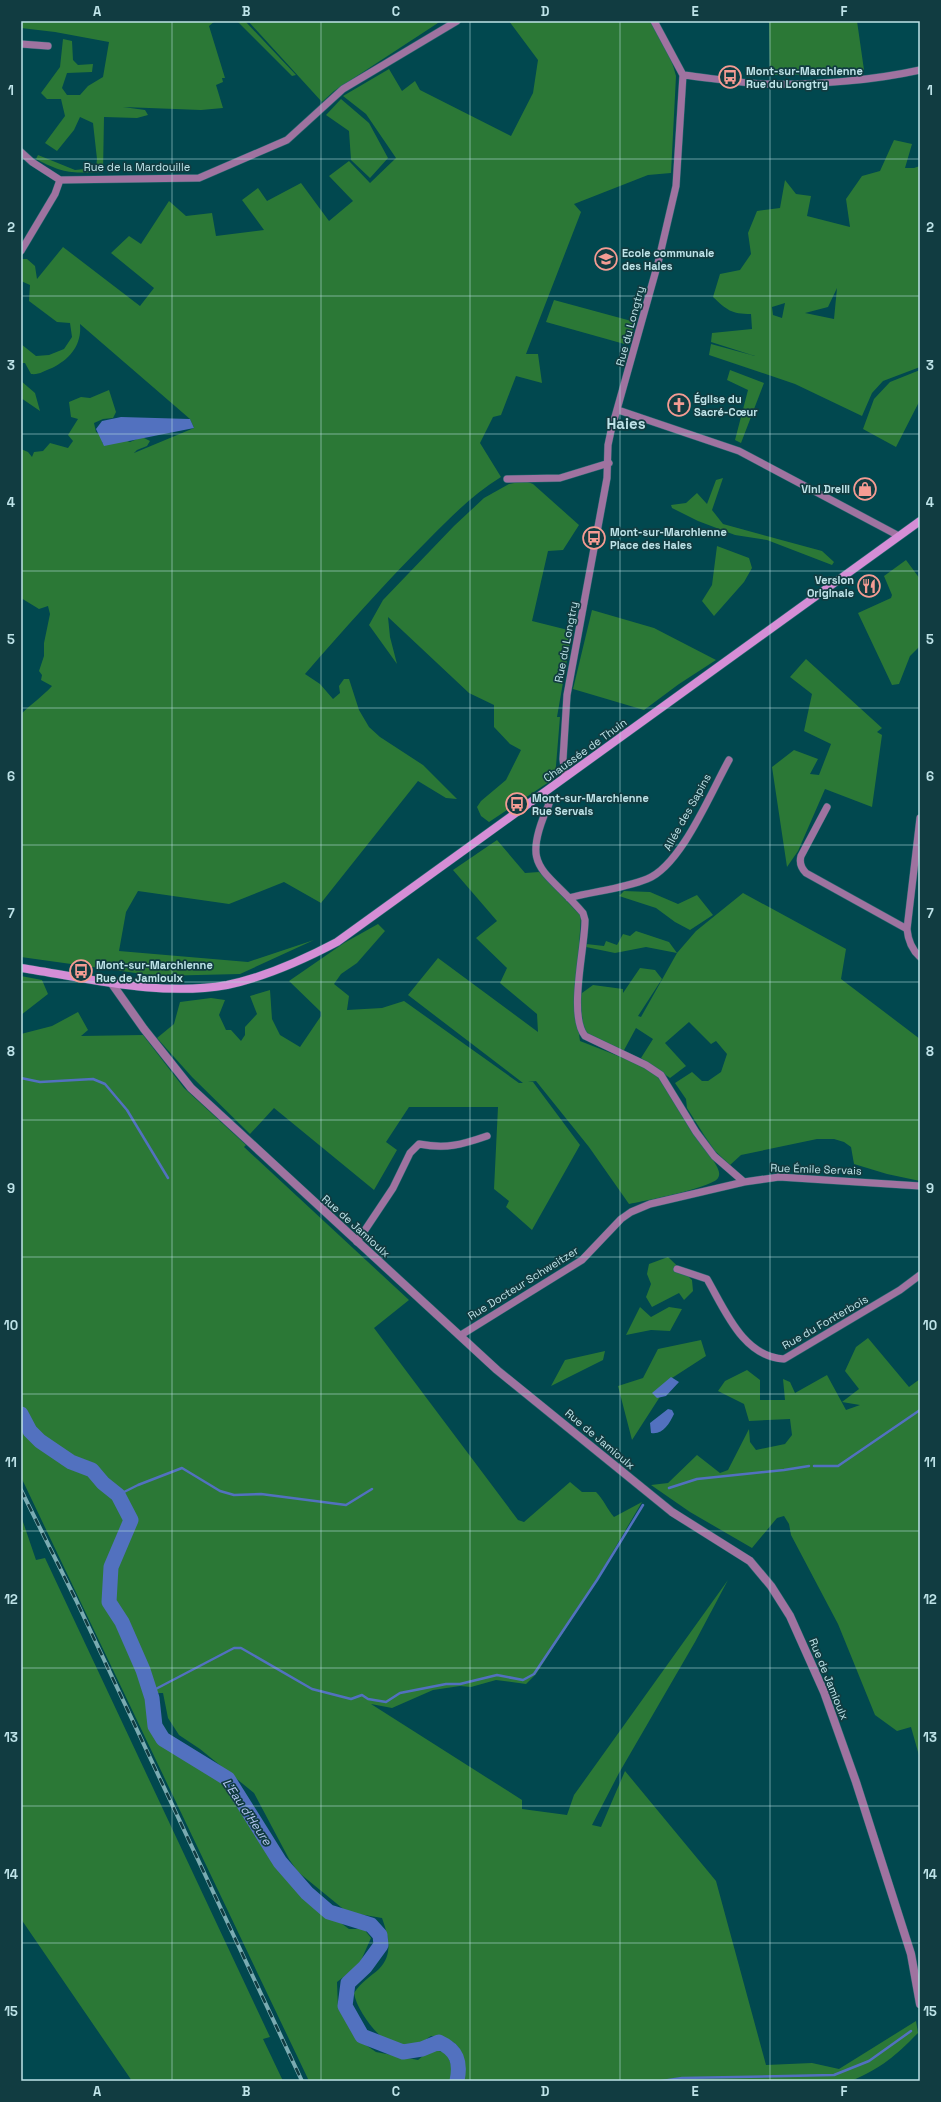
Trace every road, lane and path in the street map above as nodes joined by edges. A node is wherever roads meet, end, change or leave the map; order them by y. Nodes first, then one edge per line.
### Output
1 (457, 21) edge
2 (654, 21) edge
3 (21, 44) edge
4 (48, 46) dead end
5 (920, 70) edge
6 (683, 75) junction
7 (21, 152) edge
8 (60, 180) junction
9 (21, 251) edge
10 (618, 410) junction
11 (609, 463) junction
12 (507, 479) dead end
13 (920, 521) edge
14 (899, 536) junction
15 (729, 760) dead end
16 (565, 777) junction
17 (543, 793) junction
18 (827, 807) dead end
19 (920, 818) edge
20 (569, 898) junction
21 (907, 929) junction
22 (920, 956) edge
23 (21, 968) edge
24 (110, 982) junction
25 (487, 1136) dead end
26 (744, 1182) junction
27 (920, 1186) edge
28 (357, 1242) junction
29 (677, 1269) dead end
30 (920, 1275) edge
31 (461, 1335) junction
32 (920, 2004) edge

1 - 8 street, Rue de la Mardouille
2 - 6 street
3 - 4 street
5 - 6 street
6 - 10 street, Rue du Longtry
7 - 8 street
8 - 9 street
10 - 11 street, Rue du Longtry
10 - 14 street
11 - 12 street
11 - 16 street, Rue du Longtry
13 - 14 main road, Chaussée de Thuin
14 - 16 main road, Chaussée de Thuin
15 - 20 street, Allée des Sapins
16 - 17 main road, Chaussée de Thuin
17 - 20 street
17 - 24 main road, Chaussée de Thuin
18 - 21 street
19 - 21 street
20 - 26 street
21 - 22 street
23 - 24 main road, Chaussée de Thuin
24 - 28 street, Rue de Jamioulx
25 - 28 street
26 - 27 street, Rue Émile Servais
26 - 31 street, Rue Docteur Schweitzer
28 - 31 street, Rue de Jamioulx
29 - 30 street, Rue du Fonterbois
31 - 32 street, Rue de Jamioulx

